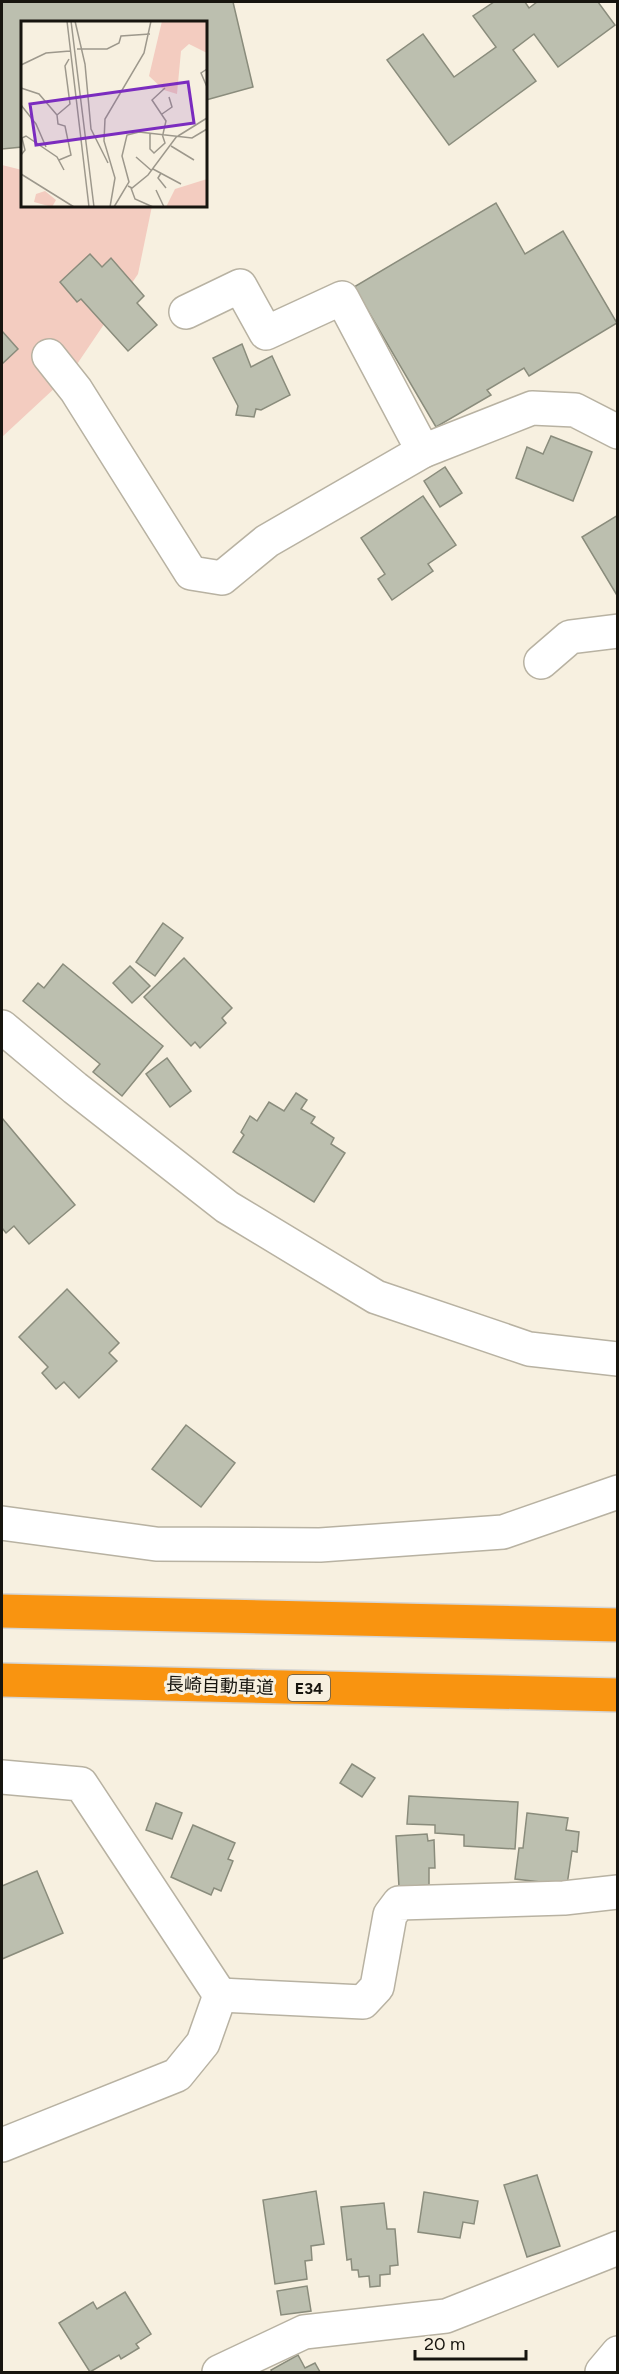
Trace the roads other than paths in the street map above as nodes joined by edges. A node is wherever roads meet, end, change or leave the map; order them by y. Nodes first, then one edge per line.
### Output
1 (186, 312) dead end
2 (49, 356) dead end
3 (618, 432) edge
4 (423, 451) junction
5 (618, 631) edge
6 (541, 662) dead end
7 (2, 1027) edge
8 (618, 1359) edge
9 (618, 1492) edge
10 (2, 1523) edge
11 (2, 1611) edge
12 (618, 1625) edge
13 (2, 1680) edge
14 (618, 1695) edge
15 (2, 1777) edge
16 (618, 1892) edge
17 (220, 1995) junction
18 (2, 2145) edge
19 (618, 2248) edge
20 (618, 2353) edge
21 (219, 2373) edge
22 (602, 2373) edge

1 - 4 street
2 - 4 street
3 - 4 street
5 - 6 street
7 - 8 street
9 - 10 street
11 - 12 highway
13 - 14 highway, 長崎自動車道 / E34
15 - 17 street
16 - 17 street
17 - 18 street
19 - 21 street
20 - 22 street

